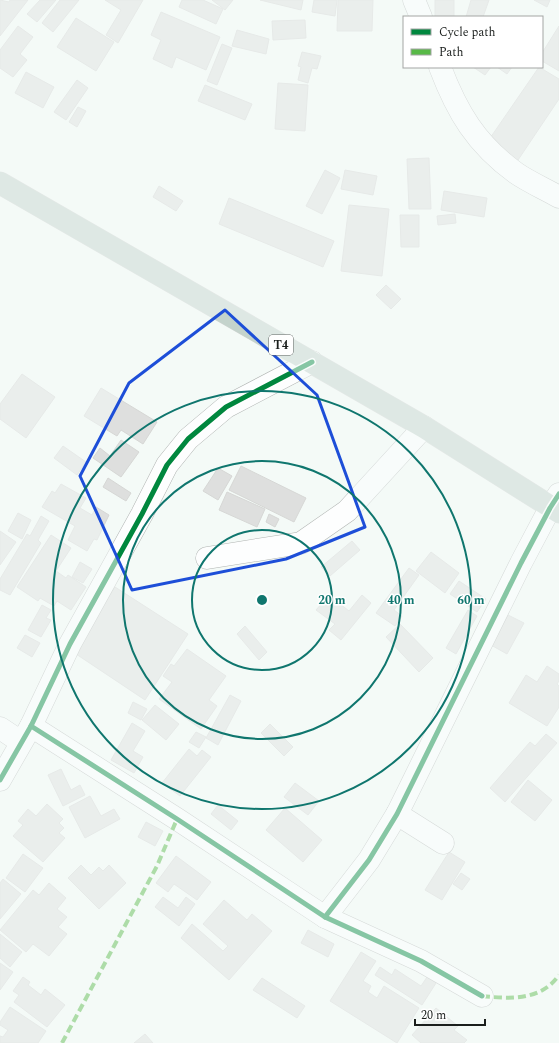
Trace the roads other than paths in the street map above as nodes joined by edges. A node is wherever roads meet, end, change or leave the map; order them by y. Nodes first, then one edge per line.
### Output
1 (414, 0) edge
2 (421, 16) edge
3 (440, 68) edge
4 (0, 183) edge
5 (559, 197) edge
6 (312, 362) junction
7 (424, 427) junction
8 (556, 505) edge
9 (207, 558) dead end
10 (0, 728) edge
11 (26, 734) junction
12 (0, 780) edge
13 (397, 814) junction
14 (443, 843) dead end
15 (325, 917) junction
16 (482, 996) dead end

1 - 2 street
3 - 5 street
4 - 6 highway, T4
6 - 7 highway, T4
6 - 11 street
7 - 8 highway, T4
7 - 9 street
8 - 13 street
10 - 11 street
11 - 12 street
11 - 15 street
13 - 14 street
13 - 15 street
15 - 16 street

